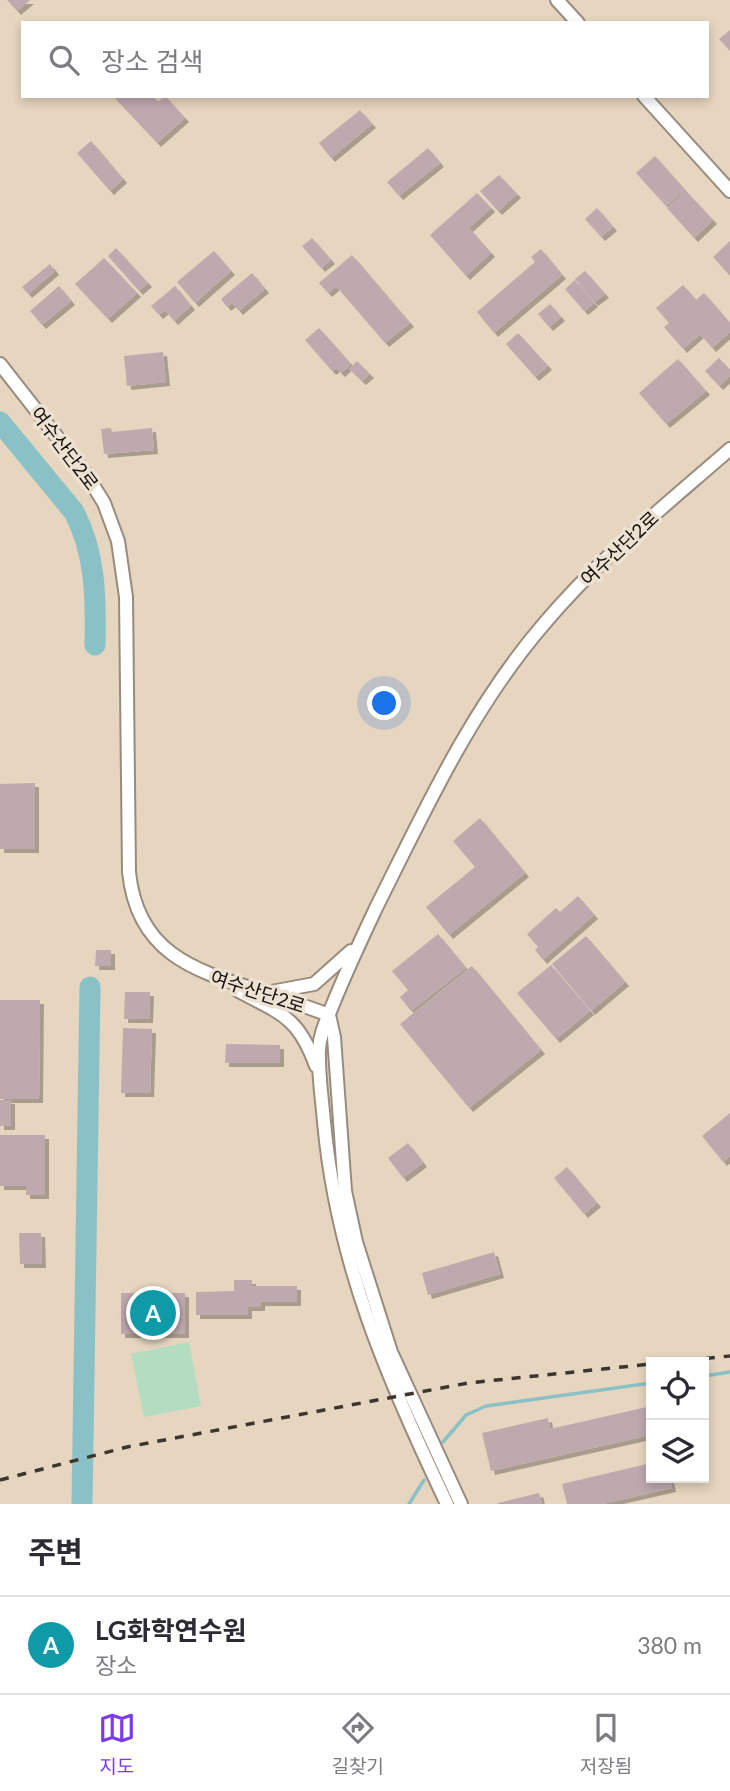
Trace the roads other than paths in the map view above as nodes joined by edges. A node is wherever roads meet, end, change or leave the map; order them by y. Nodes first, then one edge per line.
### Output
1 (557, 0) edge
2 (576, 21) edge
3 (647, 98) edge
4 (730, 191) edge
5 (0, 364) edge
6 (730, 449) edge
7 (360, 941) junction
8 (223, 980) junction
9 (265, 993) junction
10 (329, 1014) junction
11 (320, 1076) junction
12 (447, 1504) edge
13 (461, 1504) edge

1 - 2 street
3 - 4 street
5 - 8 street, 여수산단2로
6 - 7 street, 여수산단2로
7 - 9 street
7 - 10 street, 여수산단2로
8 - 9 street, 여수산단2로
8 - 11 street
9 - 10 street, 여수산단2로
10 - 11 street
10 - 13 street
11 - 12 street

